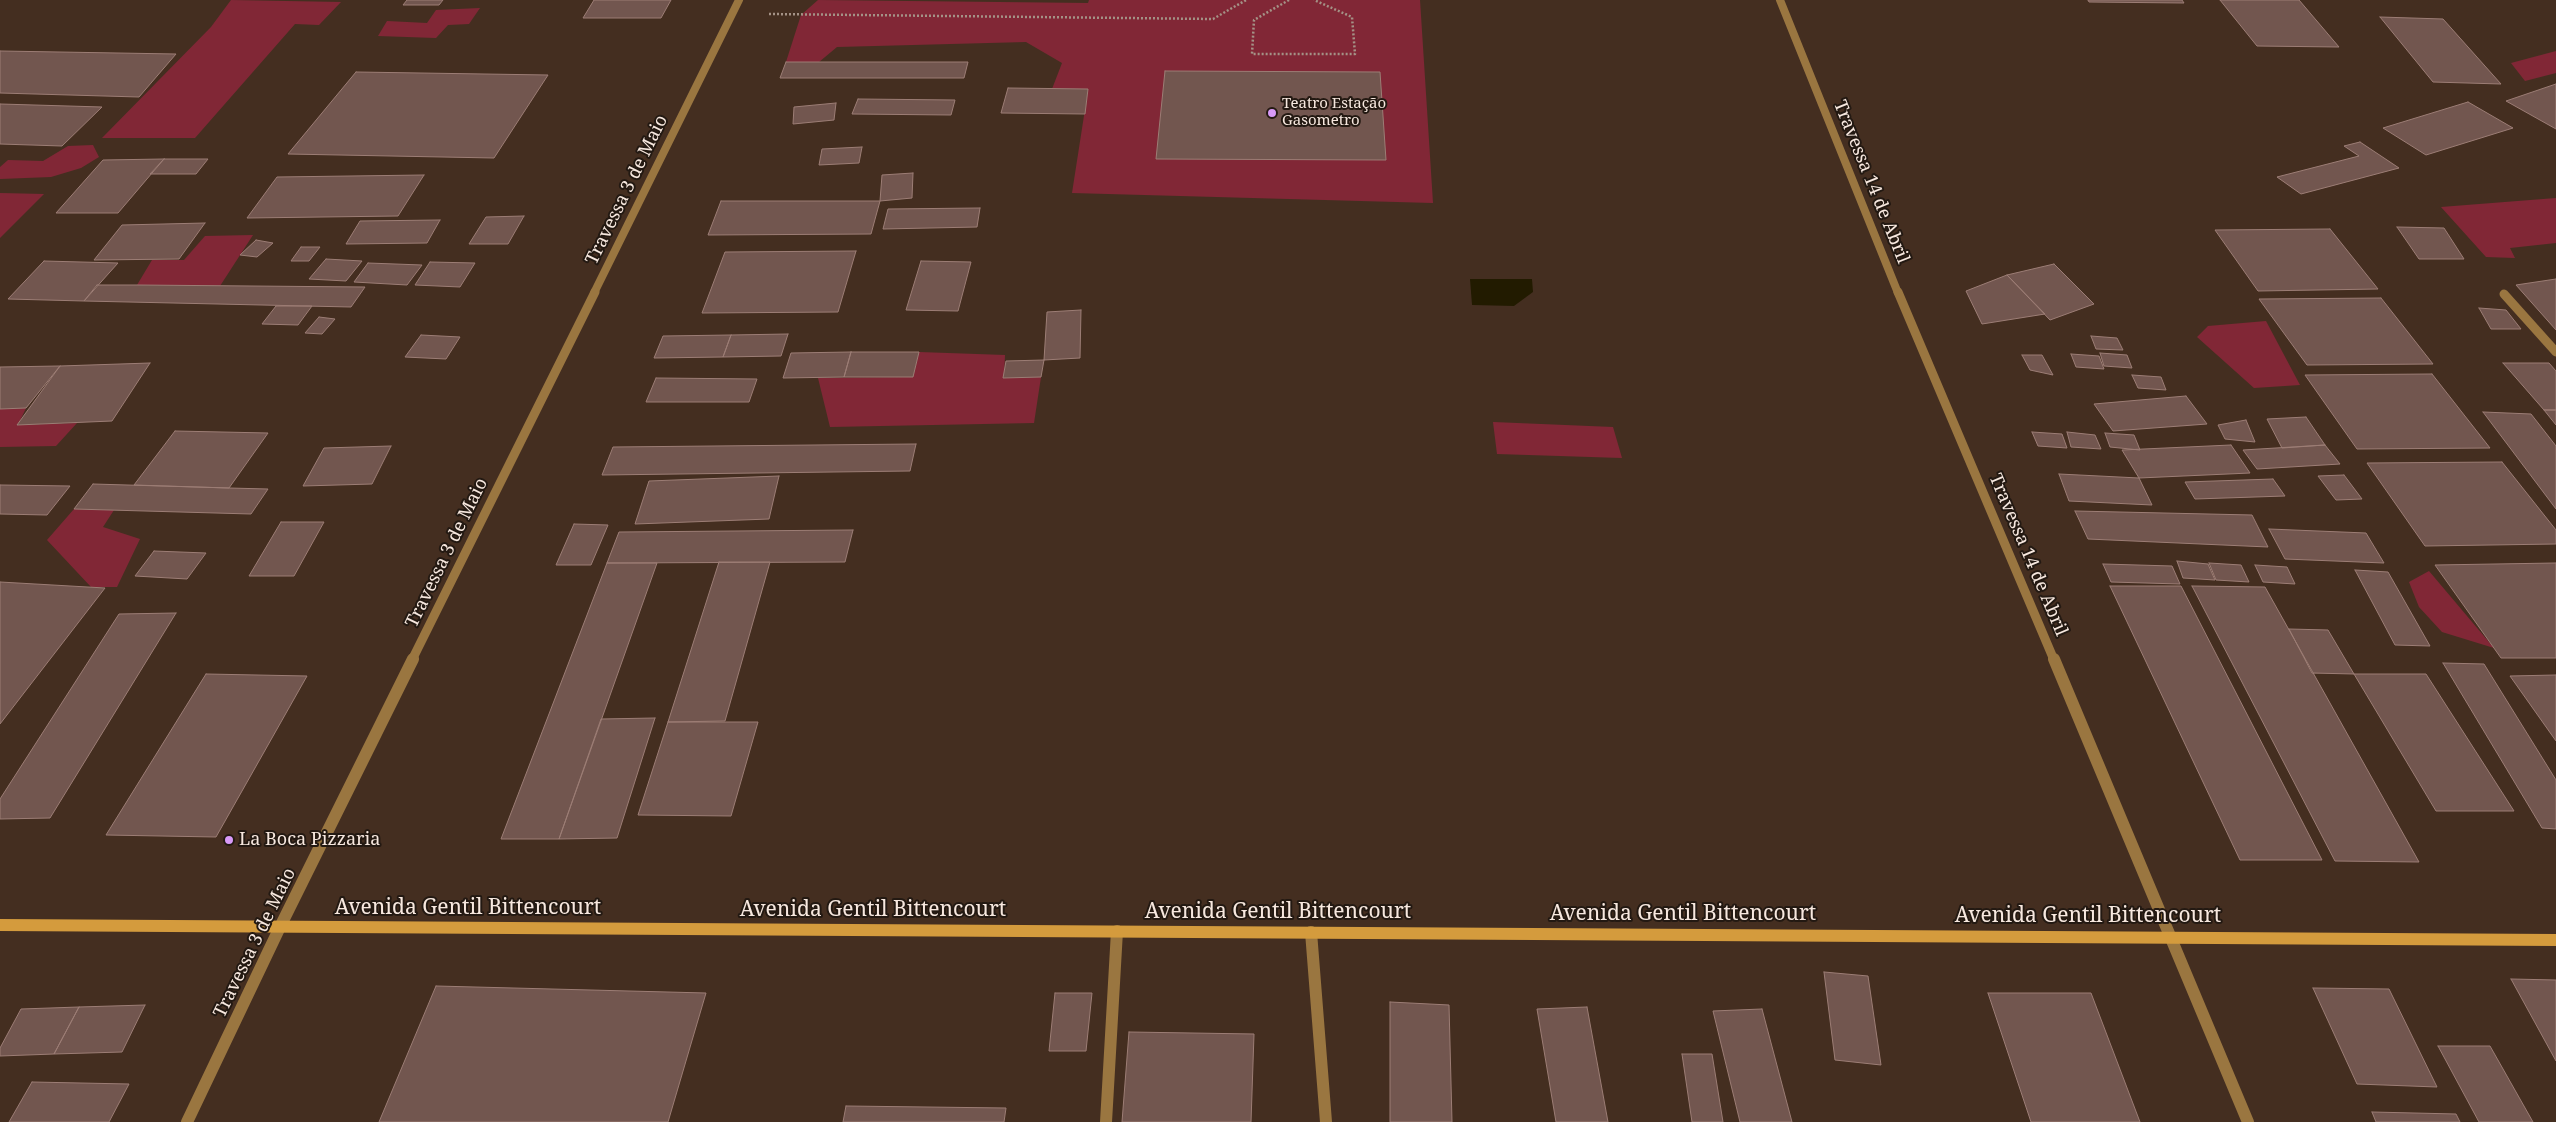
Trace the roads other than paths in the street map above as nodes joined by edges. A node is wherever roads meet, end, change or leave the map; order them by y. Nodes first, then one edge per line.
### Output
1 (739, 0) edge
2 (1780, 0) edge
3 (2504, 294) dead end
4 (2556, 352) edge
5 (0, 925) edge
6 (280, 926) junction
7 (1117, 931) junction
8 (1311, 932) junction
9 (2172, 937) junction
10 (2556, 940) edge
11 (187, 1122) edge
12 (1106, 1122) edge
13 (1326, 1122) edge
14 (2248, 1122) edge

1 - 6 street, Travessa 3 de Maio
2 - 9 street, Travessa 14 de Abril
3 - 4 street
5 - 6 main road, Avenida Gentil Bittencourt
6 - 7 main road, Avenida Gentil Bittencourt
6 - 11 street, Travessa 3 de Maio
7 - 8 main road, Avenida Gentil Bittencourt
7 - 12 street
8 - 9 main road, Avenida Gentil Bittencourt
8 - 13 street
9 - 10 main road, Avenida Gentil Bittencourt
9 - 14 street, Travessa 14 de Abril

